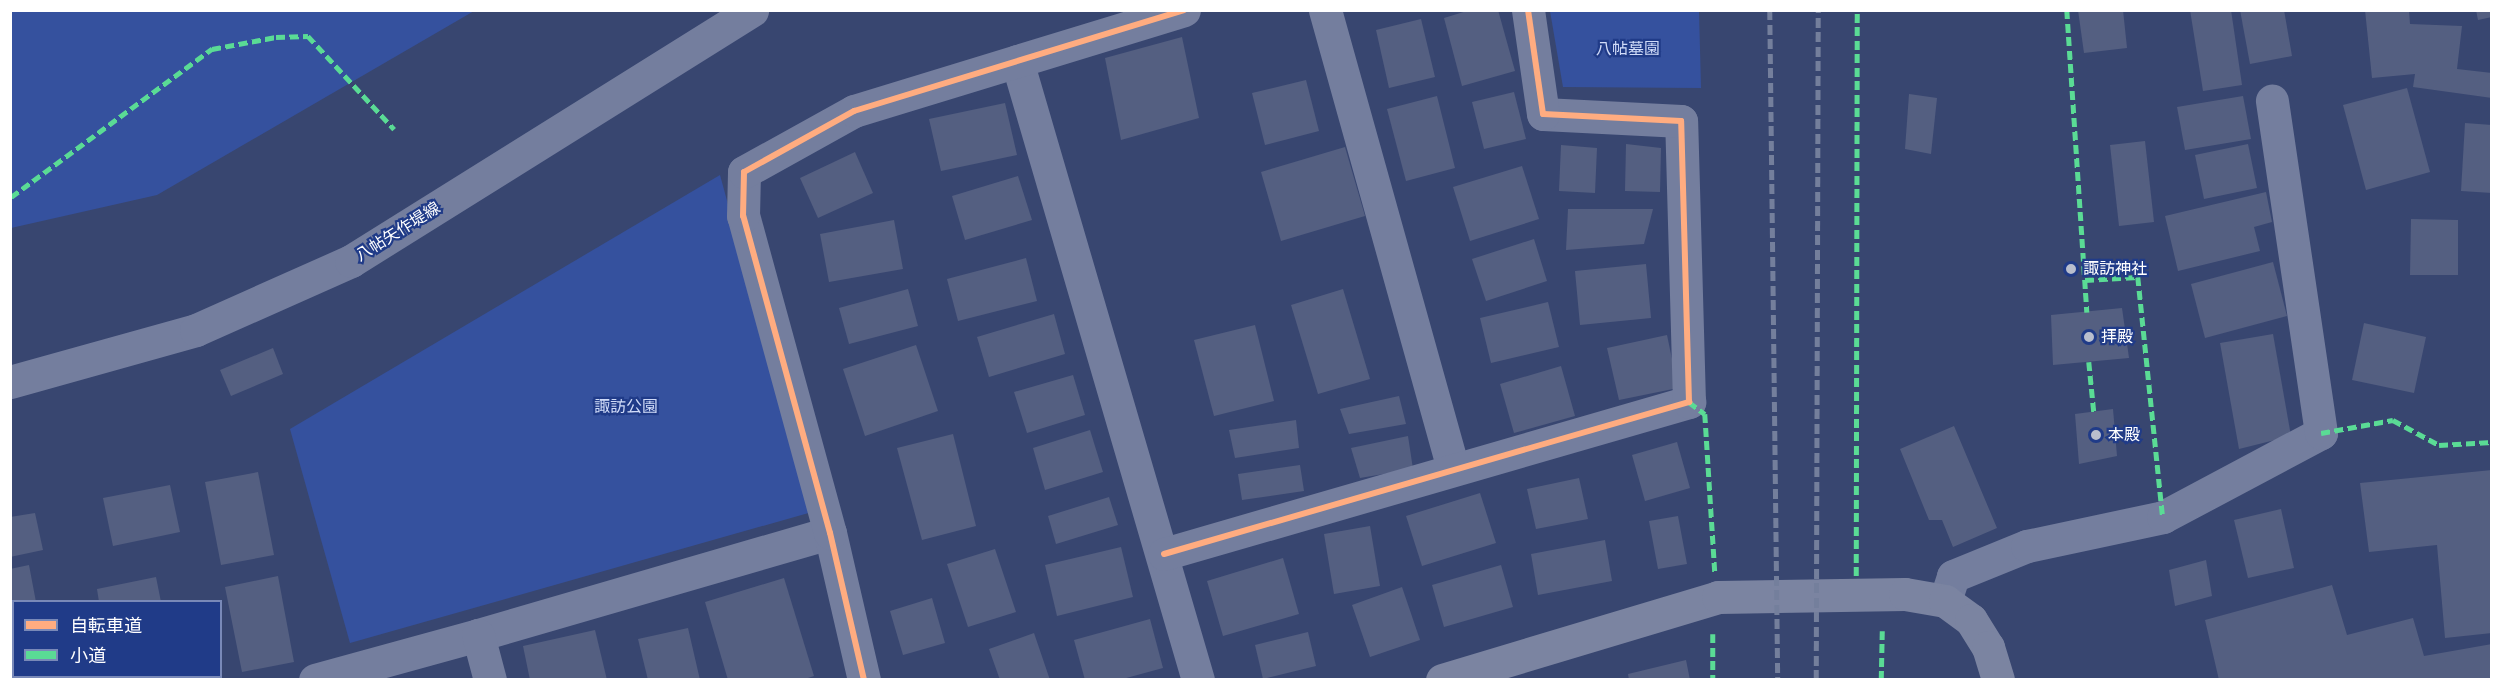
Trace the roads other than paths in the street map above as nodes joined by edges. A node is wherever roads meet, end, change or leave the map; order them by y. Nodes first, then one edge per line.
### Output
1 (752, 10) edge
2 (1184, 10) edge
3 (1325, 10) edge
4 (1528, 10) edge
5 (1017, 61) junction
6 (2272, 101) dead end
7 (10, 382) edge
8 (1453, 468) junction
9 (830, 533) junction
10 (1164, 554) junction
11 (1945, 601) junction
12 (478, 635) junction
13 (315, 680) edge
14 (490, 680) edge
15 (864, 680) edge
16 (1198, 680) edge
17 (1442, 680) edge
18 (1998, 680) edge

1 - 7 street, 八帖矢作堤線
2 - 5 street
3 - 8 street
4 - 8 street
5 - 9 street
5 - 10 street
6 - 11 street
8 - 10 street
9 - 12 street
9 - 15 street
10 - 16 street
11 - 17 street
11 - 18 street
12 - 13 street
12 - 14 street

